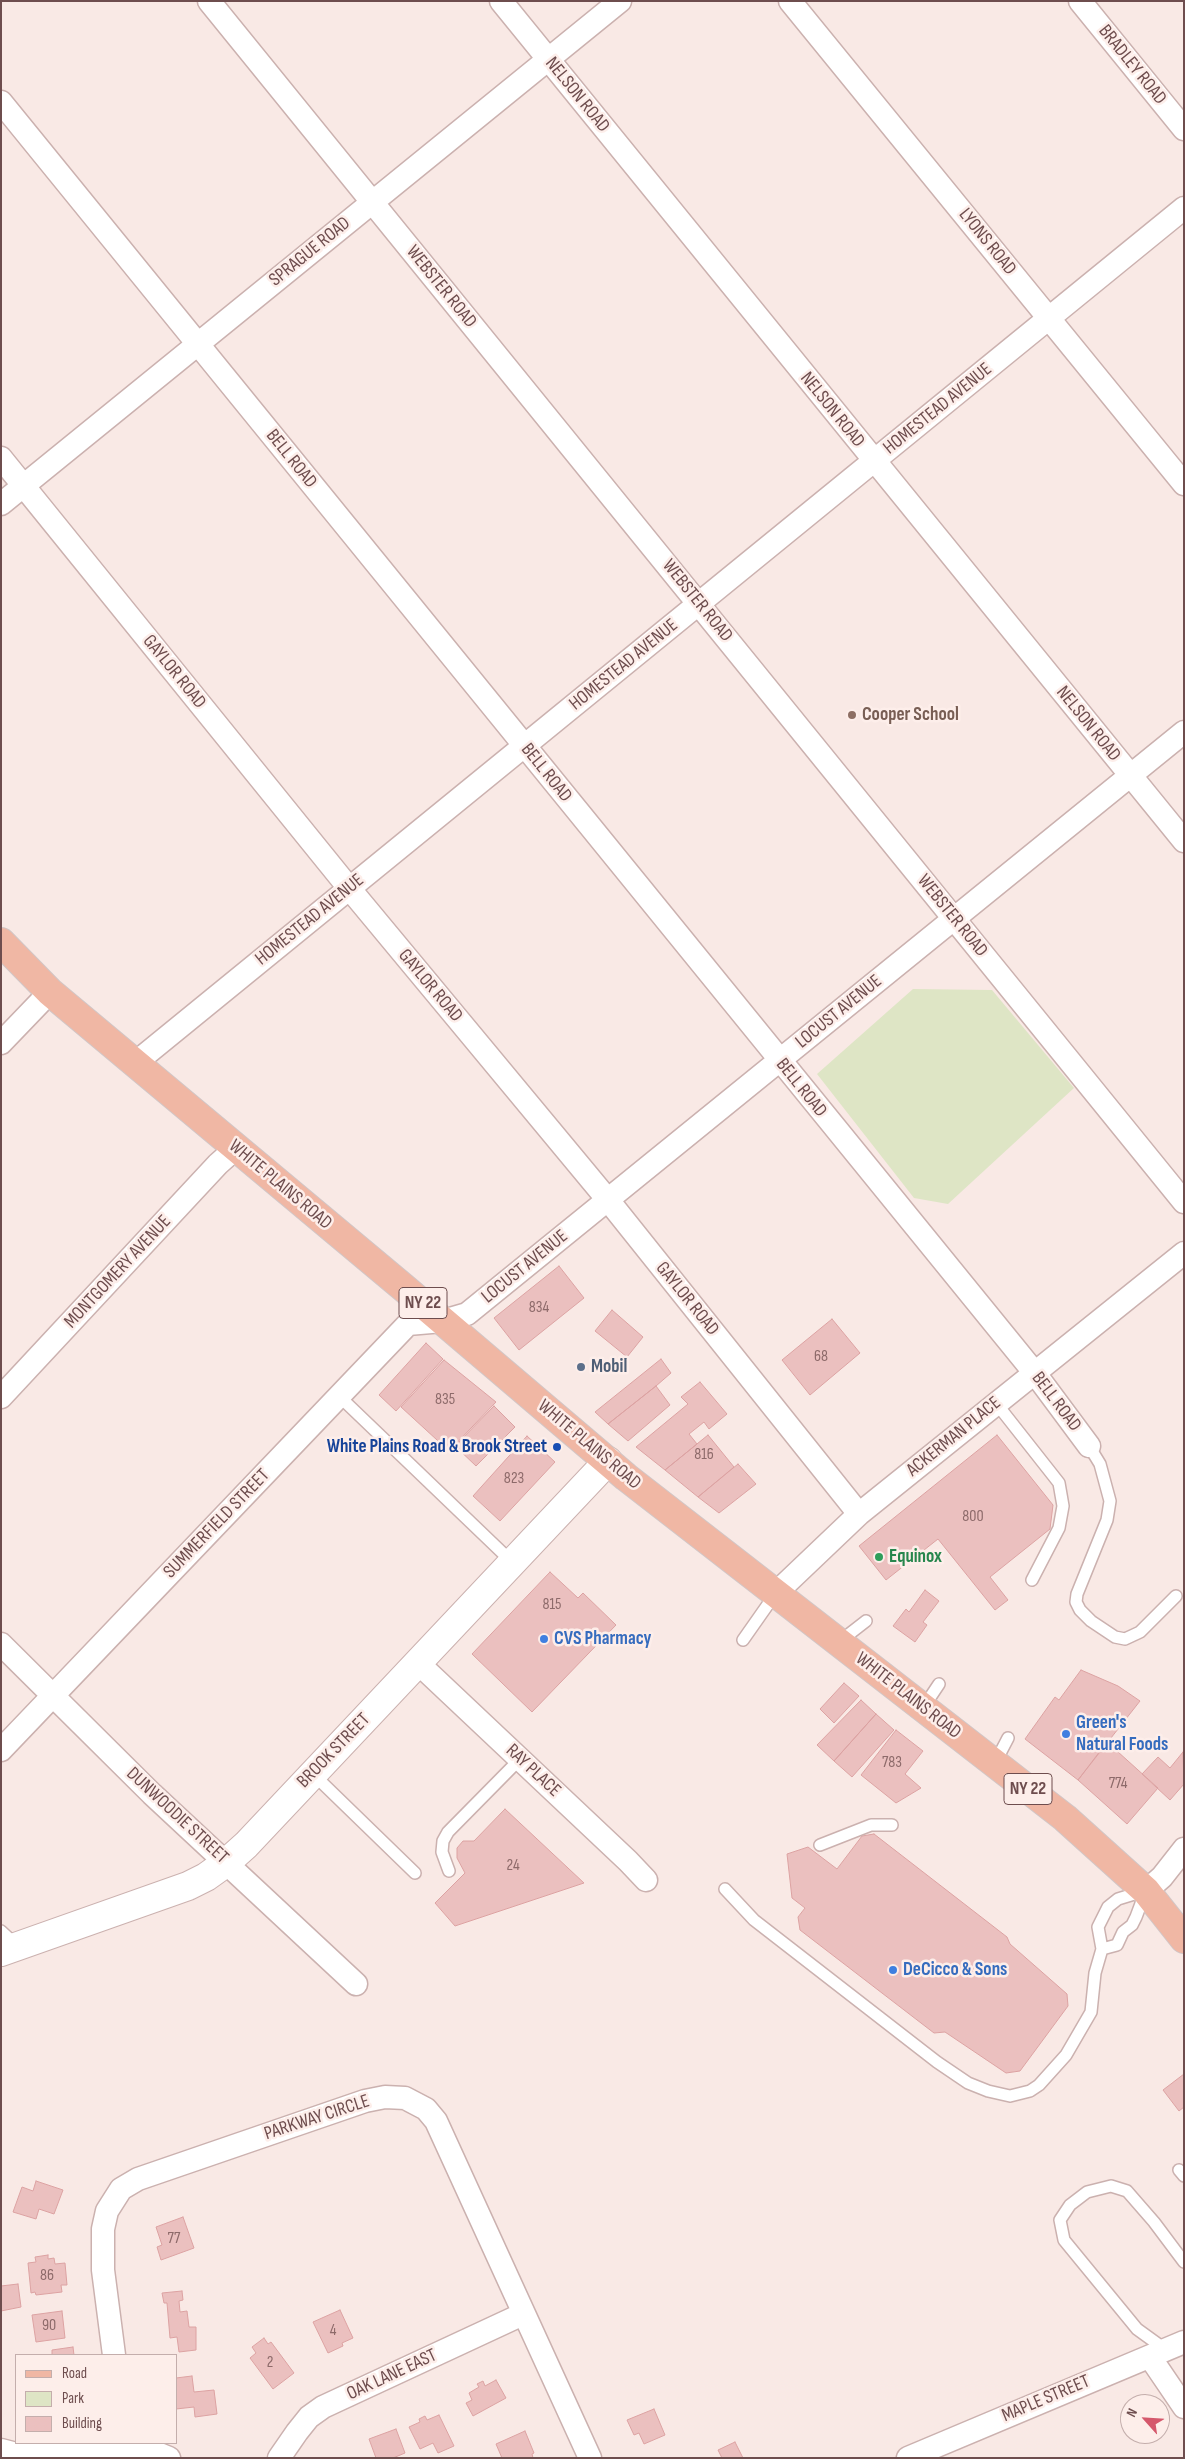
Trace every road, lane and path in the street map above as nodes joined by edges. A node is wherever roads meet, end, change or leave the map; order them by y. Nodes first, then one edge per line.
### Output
1 (209, 1) edge
2 (501, 1) edge
3 (620, 1) edge
4 (790, 1) edge
5 (1080, 1) edge
6 (548, 60) junction
7 (1, 102) edge
8 (1184, 129) edge
9 (372, 202) junction
10 (1184, 208) edge
11 (1049, 318) junction
12 (198, 344) junction
13 (1, 458) edge
14 (874, 462) junction
15 (1184, 484) edge
16 (24, 486) junction
17 (1, 504) edge
18 (699, 604) junction
19 (1184, 732) edge
20 (524, 746) junction
21 (1131, 776) junction
22 (1184, 841) edge
23 (349, 888) junction
24 (954, 919) junction
25 (1, 942) edge
26 (50, 992) junction
27 (1, 1043) edge
28 (778, 1061) junction
29 (134, 1064) junction
30 (236, 1148) junction
31 (608, 1200) junction
32 (1184, 1202) edge
33 (1184, 1254) edge
34 (443, 1321) junction
35 (1034, 1372) junction
36 (339, 1396) junction
37 (1, 1397) edge
38 (996, 1403) junction
39 (1089, 1446) joint
40 (608, 1461) junction
41 (859, 1514) junction
42 (512, 1562) junction
43 (1032, 1580) dead end
44 (776, 1593) junction
45 (1176, 1596) dead end
46 (866, 1621) dead end
47 (743, 1640) dead end
48 (840, 1642) junction
49 (1, 1644) edge
50 (418, 1663) junction
51 (939, 1684) dead end
52 (54, 1695) junction
53 (923, 1708) junction
54 (1008, 1738) dead end
55 (1, 1750) edge
56 (520, 1759) junction
57 (995, 1763) junction
58 (313, 1774) junction
59 (892, 1826) dead end
60 (820, 1845) dead end
61 (1184, 1849) edge
62 (226, 1862) junction
63 (449, 1871) dead end
64 (415, 1873) dead end
65 (646, 1880) dead end
66 (725, 1889) dead end
67 (1146, 1891) junction
68 (1184, 1939) edge
69 (7, 1943) edge
70 (1102, 1949) junction
71 (356, 1984) dead end
72 (1184, 2262) edge
73 (522, 2314) junction
74 (1166, 2350) edge
75 (114, 2354) edge
76 (1184, 2407) edge
77 (125, 2447) edge
78 (14, 2454) edge
79 (168, 2458) edge
80 (279, 2458) edge
81 (590, 2458) edge
82 (908, 2458) edge

1 - 9 street, WEBSTER ROAD
2 - 6 street, NELSON ROAD
3 - 6 street, SPRAGUE ROAD
4 - 11 street, LYONS ROAD
5 - 8 street, BRADLEY ROAD
6 - 9 street, SPRAGUE ROAD
6 - 14 street, NELSON ROAD
7 - 12 street, BELL ROAD
9 - 12 street, SPRAGUE ROAD
9 - 18 street, WEBSTER ROAD
10 - 11 street, HOMESTEAD AVENUE
11 - 14 street, HOMESTEAD AVENUE
11 - 15 street, LYONS ROAD
12 - 16 street, SPRAGUE ROAD
12 - 20 street, BELL ROAD
13 - 16 street, GAYLOR ROAD
14 - 18 street, HOMESTEAD AVENUE
14 - 21 street, NELSON ROAD
16 - 17 street, SPRAGUE ROAD
16 - 23 street, GAYLOR ROAD
18 - 20 street, HOMESTEAD AVENUE
18 - 24 street, WEBSTER ROAD
19 - 21 street, LOCUST AVENUE
20 - 23 street, HOMESTEAD AVENUE
20 - 28 street, BELL ROAD
21 - 22 street, NELSON ROAD
21 - 24 street, LOCUST AVENUE
23 - 29 street, HOMESTEAD AVENUE
23 - 31 street, GAYLOR ROAD
24 - 28 street, LOCUST AVENUE
24 - 32 street, WEBSTER ROAD
25 - 26 main road, WHITE PLAINS ROAD / NY 22
26 - 27 street
26 - 29 main road, WHITE PLAINS ROAD / NY 22
28 - 31 street, LOCUST AVENUE
28 - 35 street, BELL ROAD
29 - 30 main road, WHITE PLAINS ROAD / NY 22
30 - 34 main road, WHITE PLAINS ROAD / NY 22
30 - 37 street, MONTGOMERY AVENUE
31 - 34 street, LOCUST AVENUE
31 - 41 street, GAYLOR ROAD
33 - 35 street, ACKERMAN PLACE
34 - 36 street, SUMMERFIELD STREET
34 - 40 main road, WHITE PLAINS ROAD / NY 22
35 - 38 street, ACKERMAN PLACE
35 - 39 street, BELL ROAD
36 - 42 lane
36 - 52 street, SUMMERFIELD STREET
38 - 41 street, ACKERMAN PLACE
38 - 43 lane
39 - 45 lane
40 - 42 street, BROOK STREET
40 - 44 main road, WHITE PLAINS ROAD / NY 22
41 - 44 street, ACKERMAN PLACE
42 - 50 street, BROOK STREET
44 - 47 lane, ACKERMAN PLACE
44 - 48 main road, WHITE PLAINS ROAD / NY 22
46 - 48 lane
48 - 53 main road, WHITE PLAINS ROAD / NY 22
49 - 52 street, DUNWOODIE STREET
50 - 56 street, RAY PLACE
50 - 58 street, BROOK STREET
51 - 53 lane
52 - 55 street, SUMMERFIELD STREET
52 - 62 street, DUNWOODIE STREET
53 - 57 main road, WHITE PLAINS ROAD / NY 22
54 - 57 lane
56 - 63 lane
56 - 65 street, RAY PLACE
57 - 67 main road, WHITE PLAINS ROAD / NY 22
58 - 62 street, BROOK STREET
58 - 64 lane
59 - 60 lane
61 - 67 street
62 - 69 street, BROOK STREET
62 - 71 street, DUNWOODIE STREET
66 - 70 lane
67 - 68 main road, WHITE PLAINS ROAD / NY 22
67 - 70 lane
67 - 70 lane
72 - 74 lane
73 - 75 street, PARKWAY CIRCLE
73 - 80 street, OAK LANE EAST
73 - 81 street, PARKWAY CIRCLE
74 - 76 street
74 - 82 street, MAPLE STREET
77 - 78 street
77 - 79 street

